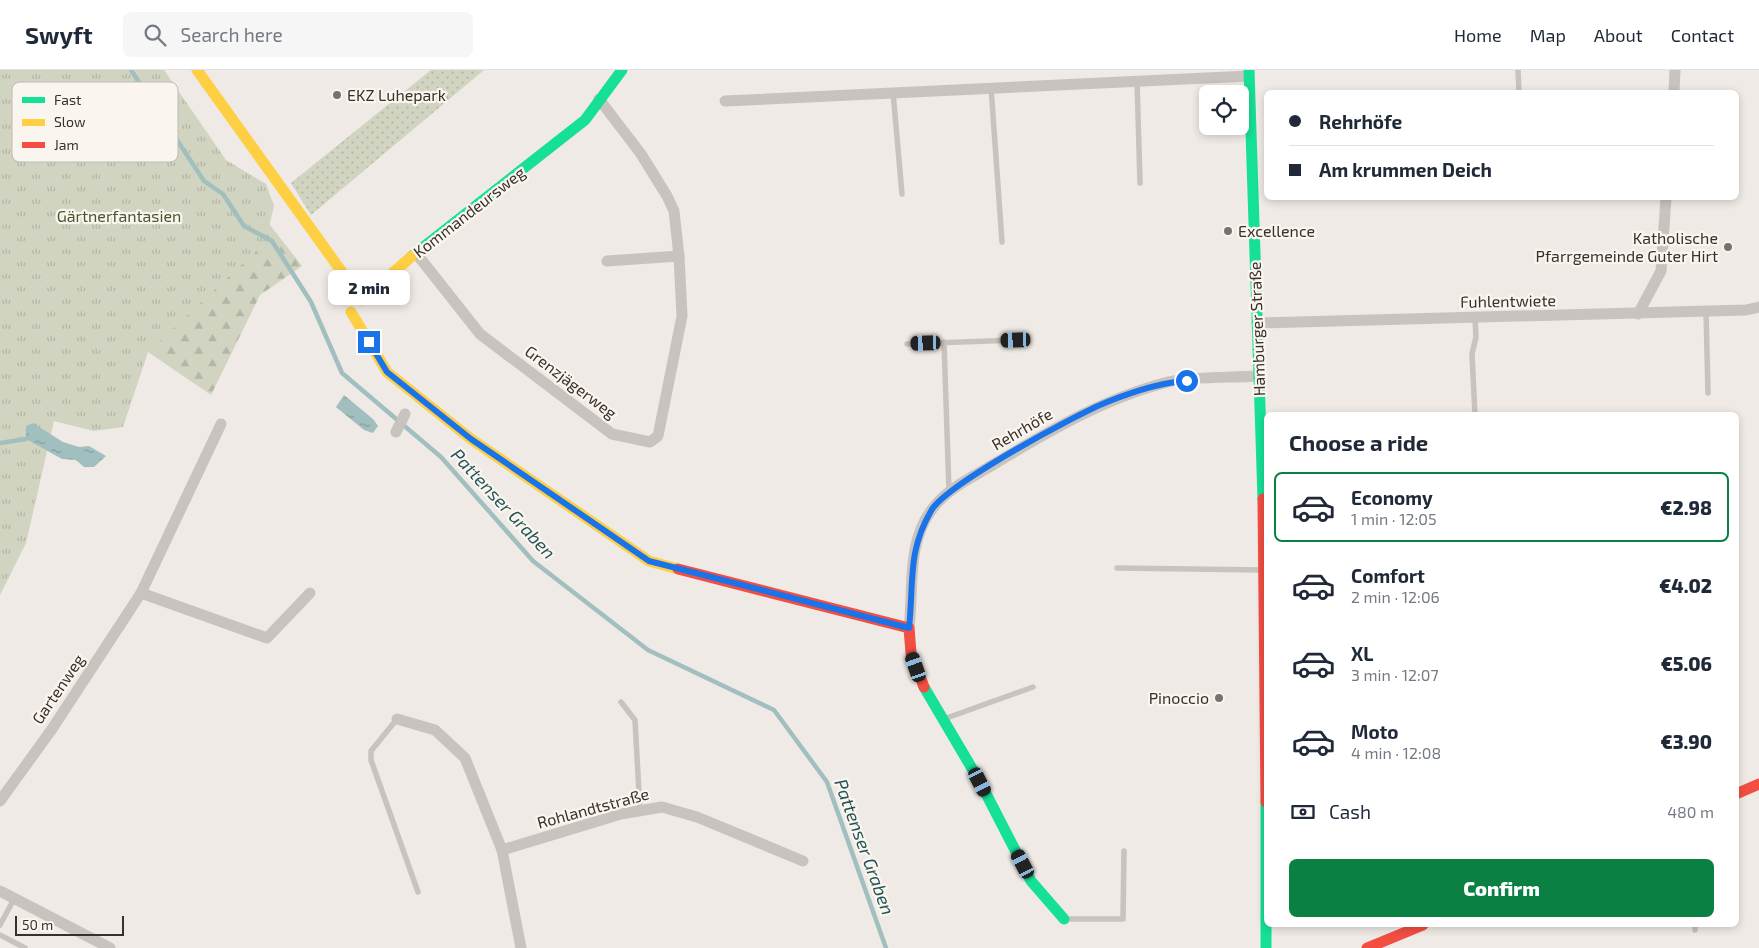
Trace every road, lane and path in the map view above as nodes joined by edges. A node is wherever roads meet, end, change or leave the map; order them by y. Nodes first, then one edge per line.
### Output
1 (197, 70) edge
2 (622, 70) edge
3 (1518, 70) edge
4 (1675, 70) edge
5 (1249, 73) edge
6 (1137, 81) junction
7 (991, 88) junction
8 (1519, 90) edge
9 (1674, 90) edge
10 (893, 92) junction
11 (600, 99) junction
12 (724, 100) dead end
13 (1140, 183) dead end
14 (902, 194) dead end
15 (1666, 200) edge
16 (1002, 242) dead end
17 (416, 253) junction
18 (679, 256) junction
19 (607, 261) dead end
20 (1759, 307) edge
21 (1706, 311) junction
22 (351, 312) dead end
23 (1638, 314) junction
24 (1475, 318) junction
25 (1257, 323) junction
26 (1016, 340) dead end
27 (944, 342) junction
28 (907, 344) dead end
29 (1258, 376) junction
30 (1708, 393) dead end
31 (1475, 412) edge
32 (405, 414) dead end
33 (221, 424) dead end
34 (396, 432) dead end
35 (949, 490) junction
36 (1264, 542) edge
37 (1117, 568) dead end
38 (1264, 570) edge
39 (141, 593) junction
40 (310, 593) dead end
41 (909, 628) junction
42 (1033, 687) dead end
43 (621, 702) dead end
44 (397, 719) joint
45 (943, 720) junction
46 (1759, 784) edge
47 (1739, 793) edge
48 (0, 801) edge
49 (640, 811) junction
50 (502, 850) junction
51 (1124, 851) dead end
52 (803, 861) dead end
53 (0, 891) edge
54 (418, 892) dead end
55 (14, 899) junction
56 (1064, 919) joint
57 (0, 925) edge
58 (1266, 927) edge
59 (1418, 927) edge
60 (0, 935) edge
61 (25, 948) edge
62 (110, 948) edge
63 (521, 948) edge
64 (1266, 948) edge
65 (1367, 948) edge

1 - 17 street, Kommandeursweg
2 - 11 street, Kommandeursweg
3 - 8 lane
4 - 9 street
5 - 6 street
5 - 25 street, Hamburger Straße
6 - 7 street
6 - 13 lane
7 - 10 street
7 - 16 lane
10 - 12 street
10 - 14 lane
11 - 17 street, Kommandeursweg
11 - 18 street, Grenzjägerweg
15 - 23 street
17 - 18 street, Grenzjägerweg
18 - 19 street
20 - 21 street, Fuhlentwiete
21 - 23 street, Fuhlentwiete
21 - 30 lane
22 - 41 street
23 - 24 street, Fuhlentwiete
24 - 25 street, Fuhlentwiete
24 - 31 lane
25 - 29 street, Hamburger Straße
26 - 27 lane
27 - 28 lane
27 - 35 lane
29 - 35 street, Rehrhöfe
29 - 36 street, Hamburger Straße
32 - 34 street
33 - 39 street, Gartenweg
35 - 41 street, Rehrhöfe
37 - 38 lane
39 - 40 street
39 - 48 street, Gartenweg
41 - 45 street
42 - 45 lane
43 - 49 lane
44 - 50 street
44 - 54 lane
45 - 56 street
46 - 47 street
49 - 50 street, Rohlandtstraße
49 - 52 street, Rohlandtstraße
50 - 63 street
51 - 56 lane
53 - 55 street
55 - 57 lane
55 - 62 street
58 - 64 street, Hamburger Straße
59 - 65 street
60 - 61 lane

